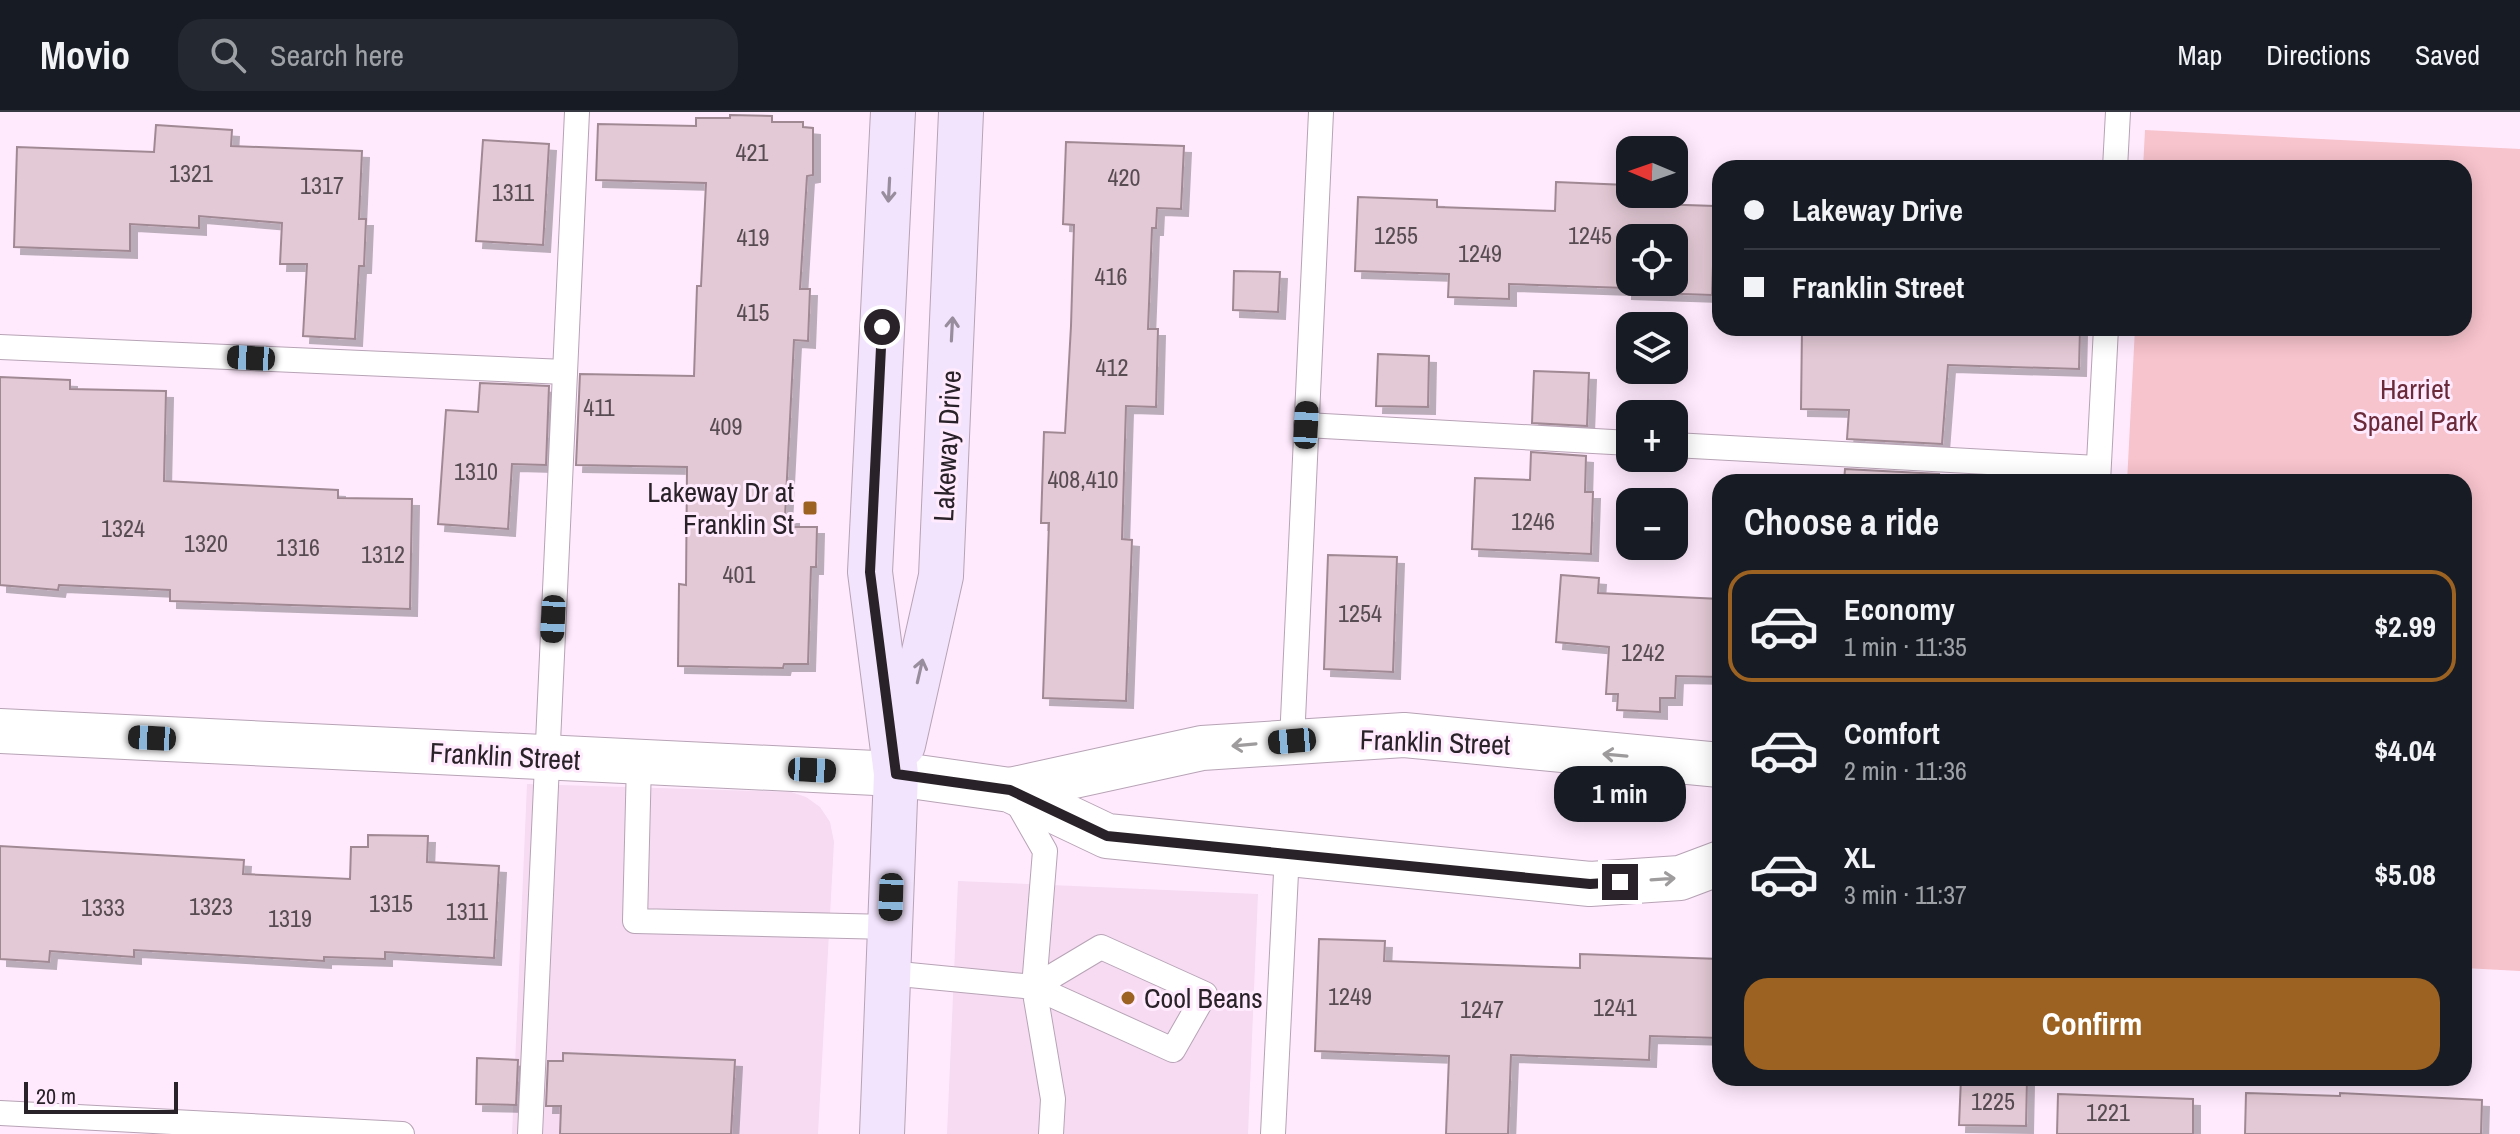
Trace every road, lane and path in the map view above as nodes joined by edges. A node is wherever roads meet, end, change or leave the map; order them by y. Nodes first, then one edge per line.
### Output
1 (577, 112) edge
2 (893, 112) edge
3 (961, 112) edge
4 (1321, 112) edge
5 (2118, 112) edge
6 (2115, 160) edge
7 (2106, 336) edge
8 (0, 347) edge
9 (565, 372) junction
10 (1306, 425) junction
11 (1616, 442) edge
12 (1688, 446) edge
13 (2084, 474) edge
14 (2098, 474) edge
15 (0, 731) edge
16 (1292, 741) junction
17 (547, 758) junction
18 (639, 762) junction
19 (1712, 764) edge
20 (896, 774) junction
21 (1010, 790) junction
22 (1287, 853) junction
23 (1712, 866) edge
24 (890, 927) junction
25 (889, 973) junction
26 (1034, 987) junction
27 (0, 1113) edge
28 (402, 1134) edge
29 (530, 1134) edge
30 (882, 1134) edge
31 (1051, 1134) edge
32 (1273, 1134) edge

1 - 9 lane
2 -> 20 main road, Lakeway Drive
20 -> 3 main road, Lakeway Drive
4 - 10 lane
5 - 6 lane
7 - 14 lane
8 - 9 lane
9 - 17 lane
10 - 11 lane
10 - 16 lane
12 - 13 lane
15 - 17 street, Franklin Street
19 -> 16 street, Franklin Street
16 -> 21 street, Franklin Street
17 - 18 street, Franklin Street
17 - 29 lane
18 - 20 street, Franklin Street
18 - 24 lane
20 - 21 street, Franklin Street
20 - 24 main road, Lakeway Drive
21 - 22 street, Franklin Street
21 - 26 lane
22 -> 23 street, Franklin Street
22 - 32 lane
24 - 25 main road, Lakeway Drive
25 - 26 lane
25 - 30 main road, Lakeway Drive
26 - 26 lane
26 - 31 lane
27 - 28 lane

